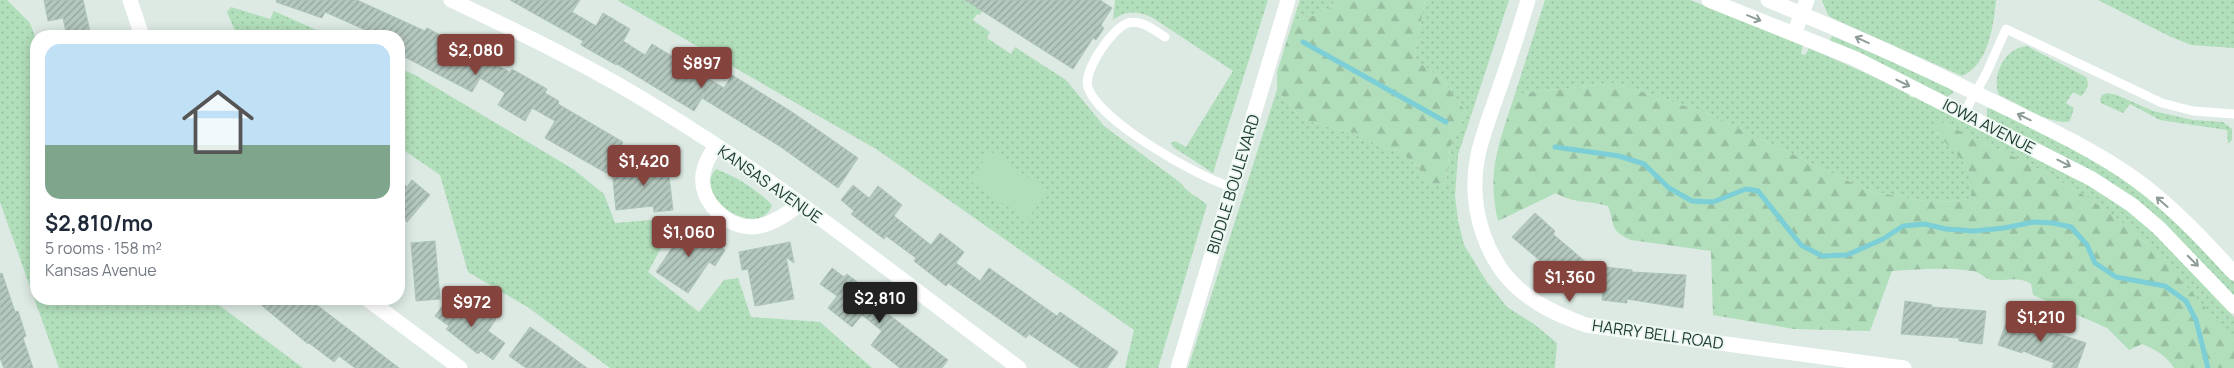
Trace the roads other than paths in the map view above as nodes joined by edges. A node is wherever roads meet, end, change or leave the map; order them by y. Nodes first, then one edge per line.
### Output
1 (130, 0) edge
2 (450, 0) edge
3 (1288, 0) edge
4 (1528, 0) edge
5 (1709, 0) edge
6 (1768, 0) edge
7 (1805, 7) edge
8 (140, 30) edge
9 (1794, 34) junction
10 (1165, 37) dead end
11 (1974, 92) junction
12 (1964, 113) junction
13 (2234, 114) edge
14 (716, 147) junction
15 (1232, 188) junction
16 (800, 204) junction
17 (2234, 272) edge
18 (378, 305) edge
19 (2234, 306) edge
20 (460, 368) edge
21 (1019, 368) edge
22 (1178, 368) edge
23 (1904, 368) edge

1 - 8 street
2 - 14 street, KANSAS AVENUE
3 - 15 street, BIDDLE BOULEVARD
4 - 23 street, HARRY BELL ROAD
5 -> 9 street, IOWA AVENUE
6 - 7 street, IOWA AVENUE
7 - 9 street
11 -> 7 street, IOWA AVENUE
9 -> 12 street, IOWA AVENUE
10 - 15 lane
11 - 12 lane
11 - 13 lane
17 -> 11 street, IOWA AVENUE
12 -> 19 street, IOWA AVENUE
14 - 16 street, KANSAS AVENUE
14 - 16 street
15 - 22 street, BIDDLE BOULEVARD
16 - 21 street, KANSAS AVENUE
18 - 20 street

